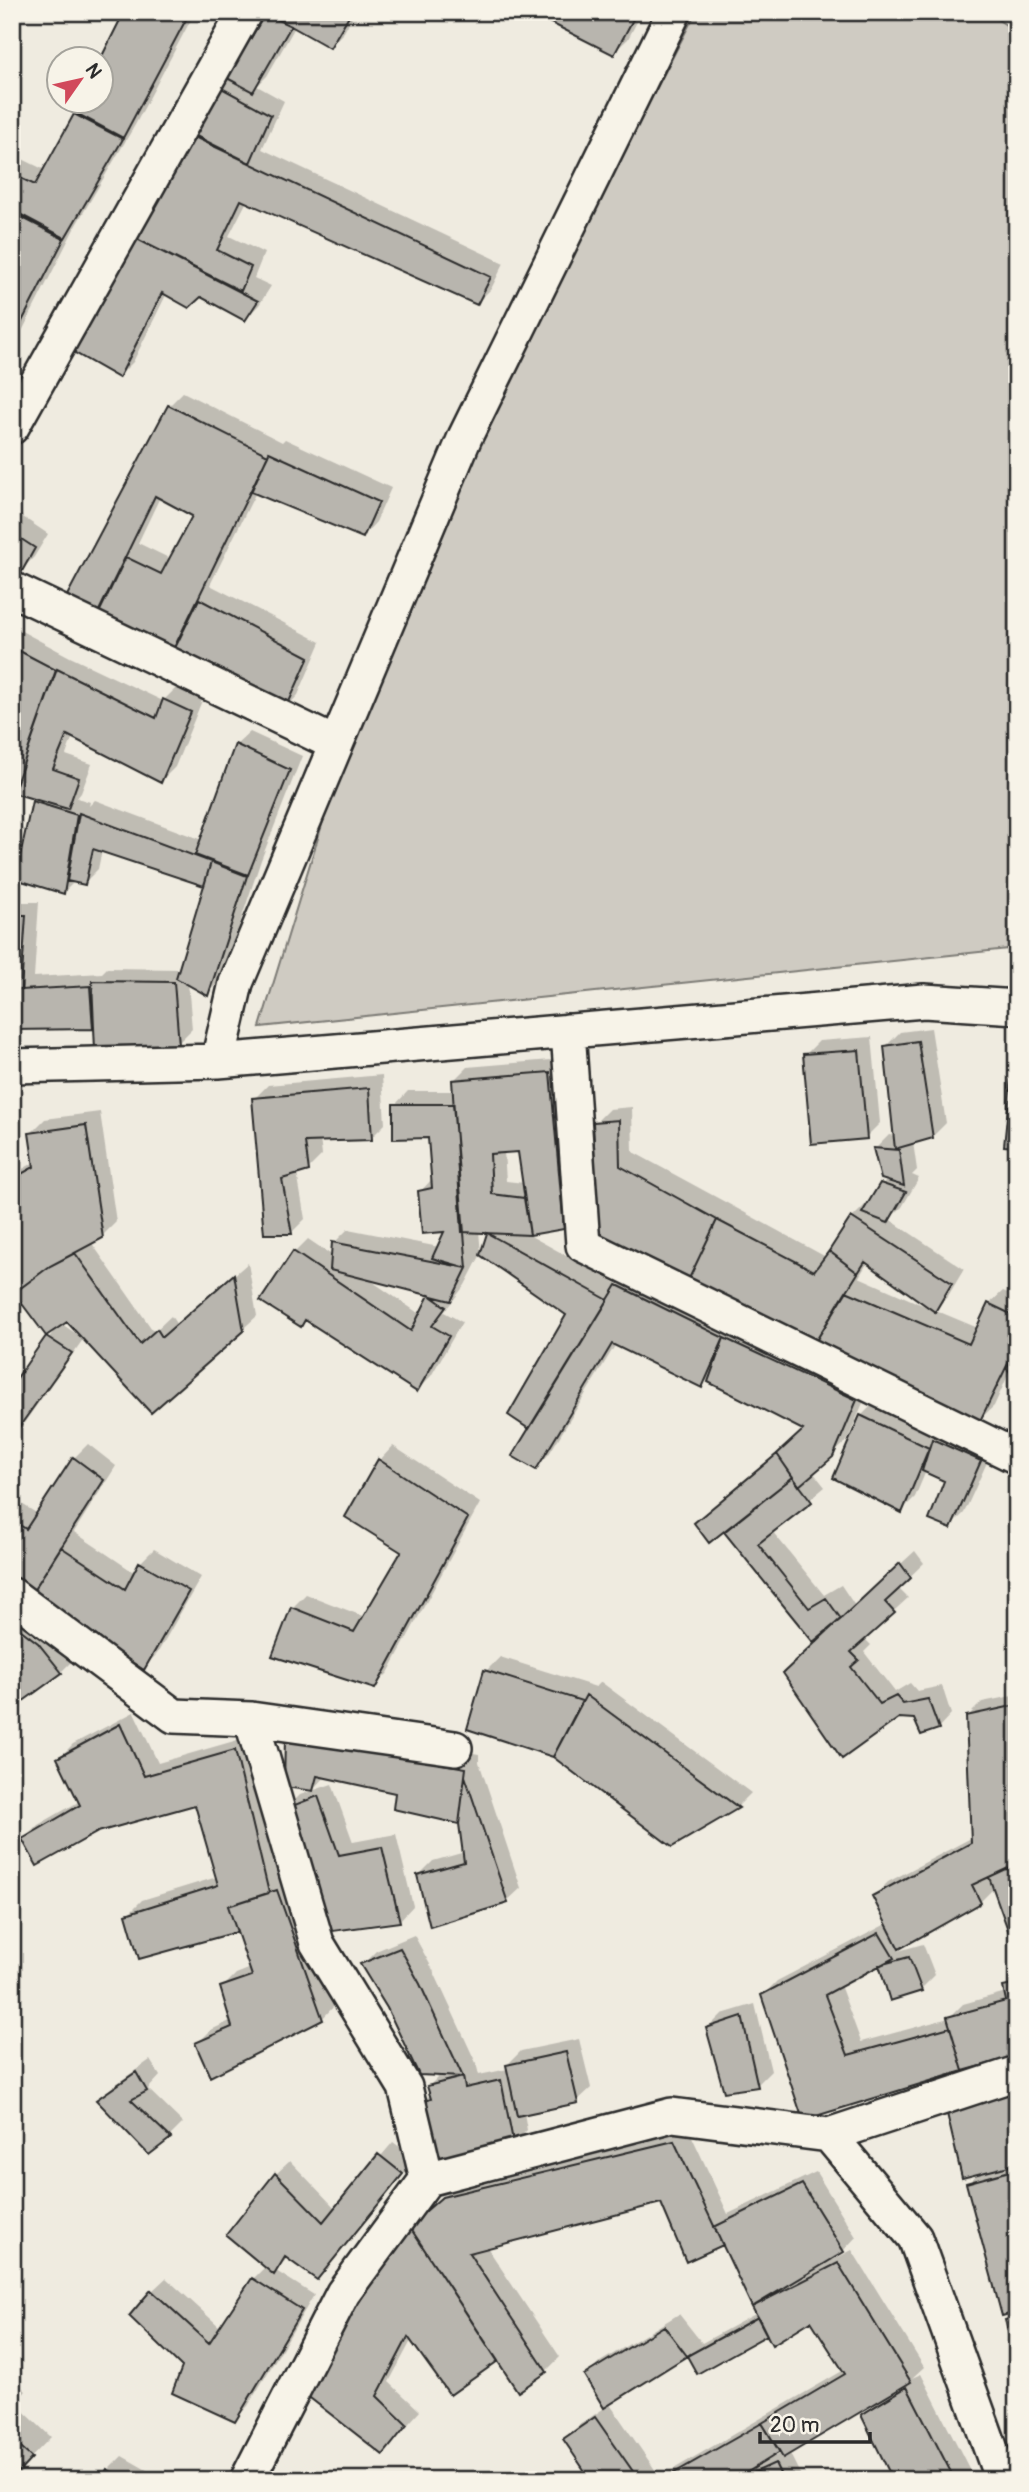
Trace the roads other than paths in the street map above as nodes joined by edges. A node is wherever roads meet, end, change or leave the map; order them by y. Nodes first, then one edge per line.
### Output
1 (244, 12) edge
2 (674, 12) edge
3 (12, 427) edge
4 (12, 589) edge
5 (336, 744) junction
6 (1017, 1007) edge
7 (568, 1031) junction
8 (218, 1061) junction
9 (12, 1066) edge
10 (1017, 1457) edge
11 (12, 1595) edge
12 (251, 1719) junction
13 (455, 1748) dead end
14 (1017, 2073) edge
15 (829, 2135) junction
16 (427, 2179) junction
17 (247, 2480) edge
18 (1002, 2480) edge

1 - 3 street
2 - 5 street
4 - 5 street
5 - 8 street
6 - 7 street
7 - 8 street
7 - 10 street
8 - 9 street
11 - 12 street
12 - 13 street
12 - 16 street
14 - 15 street
15 - 16 street
15 - 18 street
16 - 17 street

